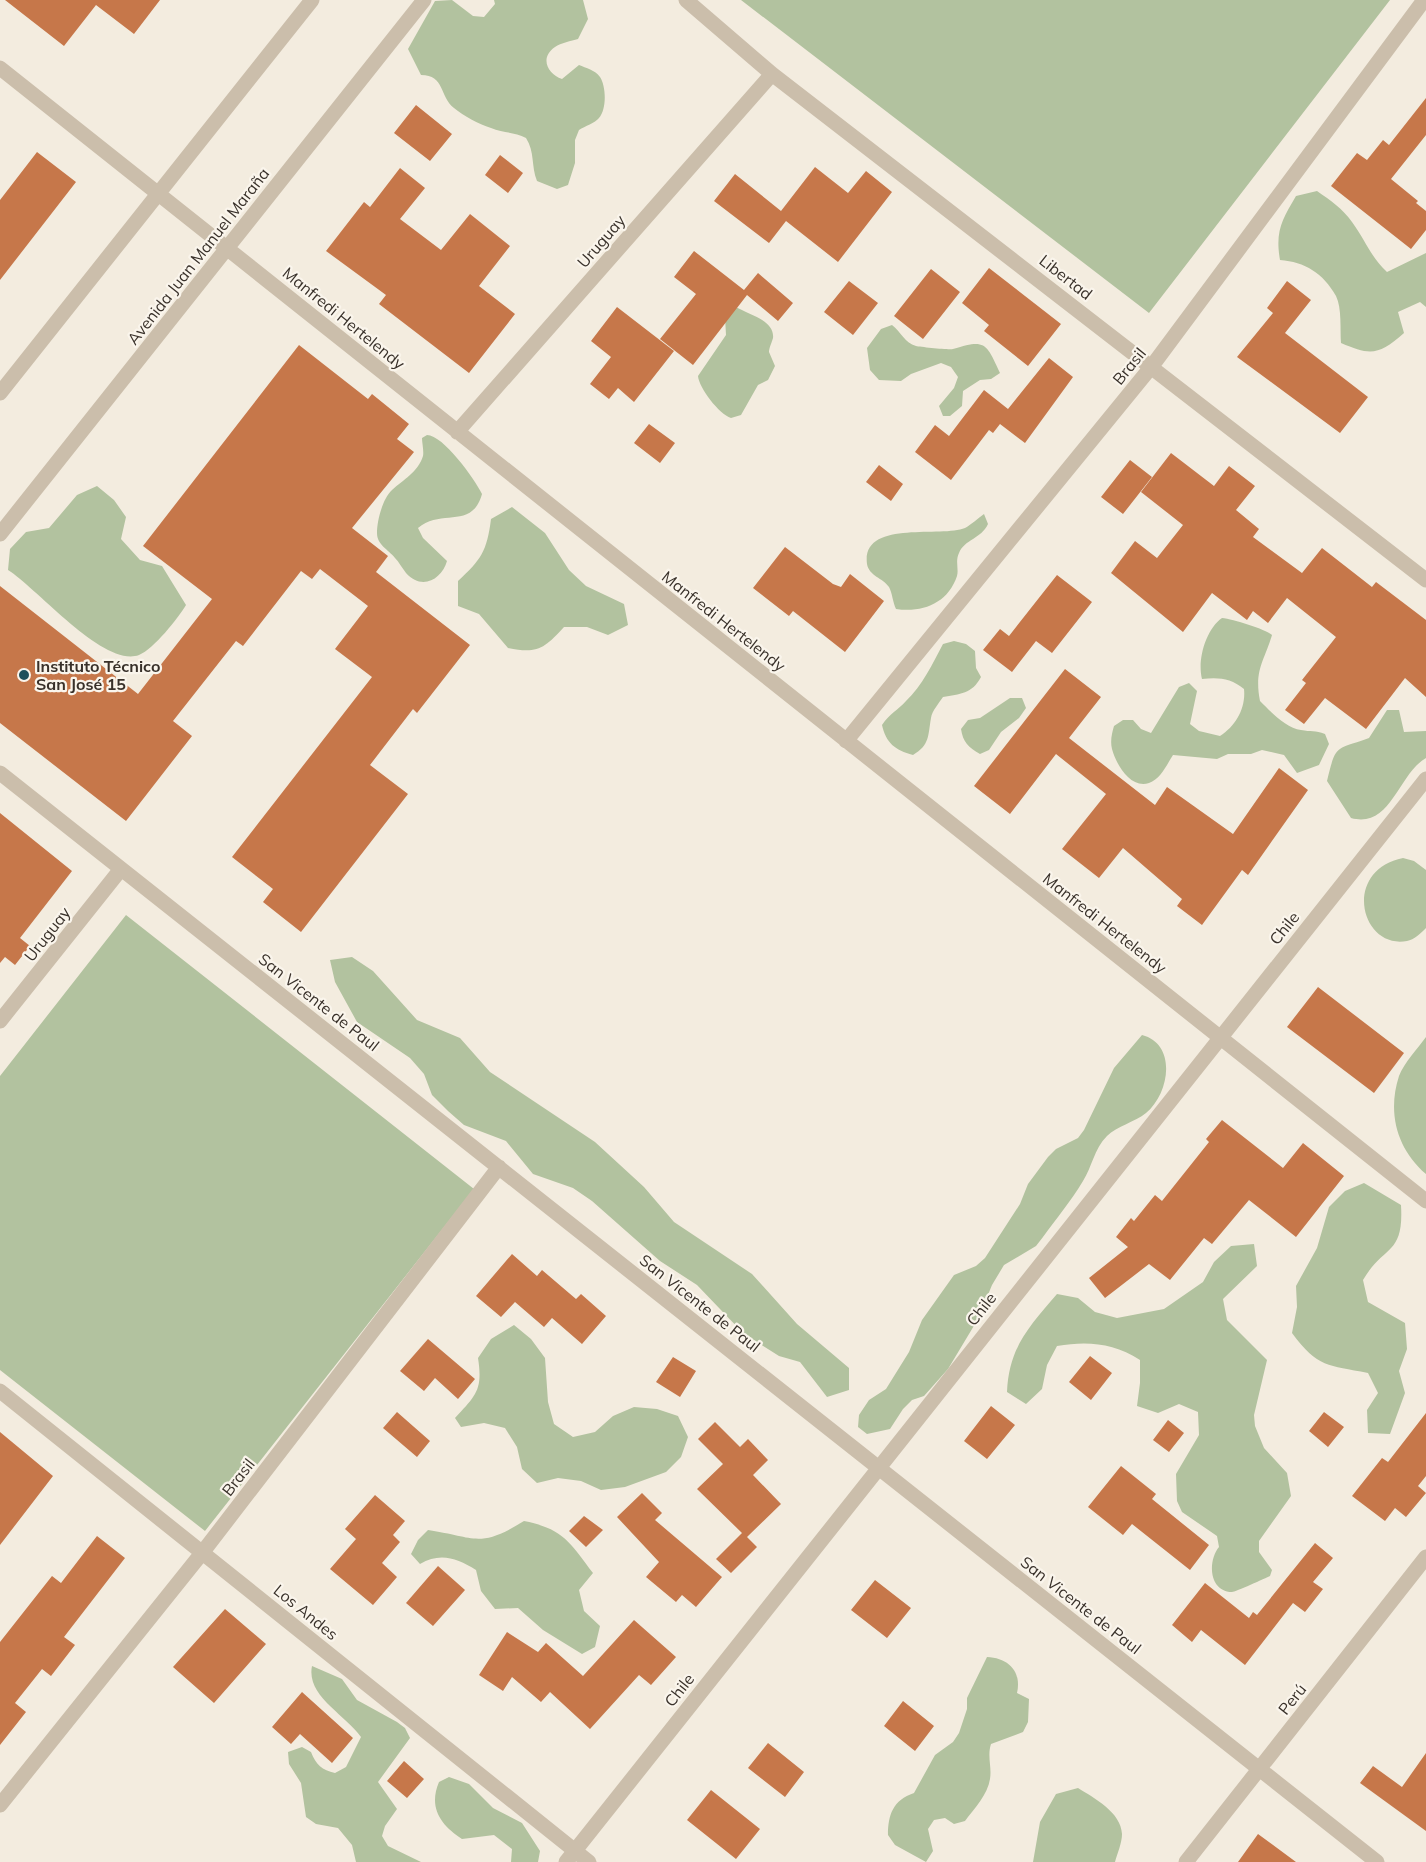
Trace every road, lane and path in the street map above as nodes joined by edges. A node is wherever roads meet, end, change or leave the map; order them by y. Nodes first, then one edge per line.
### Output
1 (312, 0) edge
2 (424, 0) edge
3 (686, 0) edge
4 (1424, 0) edge
5 (0, 68) edge
6 (772, 74) junction
7 (158, 193) junction
8 (228, 249) junction
9 (1152, 366) junction
10 (0, 393) edge
11 (457, 432) junction
12 (0, 534) edge
13 (1426, 580) edge
14 (846, 741) junction
15 (0, 773) edge
16 (1426, 779) edge
17 (122, 869) junction
18 (0, 1021) edge
19 (1219, 1037) junction
20 (499, 1167) junction
21 (1426, 1201) edge
22 (0, 1391) edge
23 (878, 1468) junction
24 (202, 1553) junction
25 (1426, 1557) edge
26 (1259, 1769) junction
27 (0, 1805) edge
28 (570, 1856) edge
29 (589, 1862) edge
30 (1186, 1862) edge
31 (1377, 1862) edge

1 - 7 street
2 - 8 street, Avenida Juan Manuel Maraña
3 - 6 street, Libertad
4 - 9 street, Brasil
5 - 7 street, Manfredi Hertelendy
6 - 9 street, Libertad
6 - 11 street, Uruguay
7 - 8 street, Manfredi Hertelendy
7 - 10 street
8 - 11 street, Manfredi Hertelendy
8 - 12 street, Avenida Juan Manuel Maraña
9 - 13 street, Libertad
9 - 14 street, Brasil
11 - 14 street, Manfredi Hertelendy
14 - 19 street, Manfredi Hertelendy
15 - 17 street, San Vicente de Paul
16 - 19 street, Chile
17 - 18 street, Uruguay
17 - 20 street, San Vicente de Paul
19 - 21 street, Manfredi Hertelendy
19 - 23 street, Chile
20 - 23 street, San Vicente de Paul
20 - 24 street, Brasil
22 - 24 street, Los Andes
23 - 26 street, San Vicente de Paul
23 - 28 street, Chile
24 - 27 street, Brasil
24 - 28 street, Los Andes
25 - 26 street, Perú
26 - 30 street, Perú
26 - 31 street, San Vicente de Paul
28 - 29 street, Los Andes

